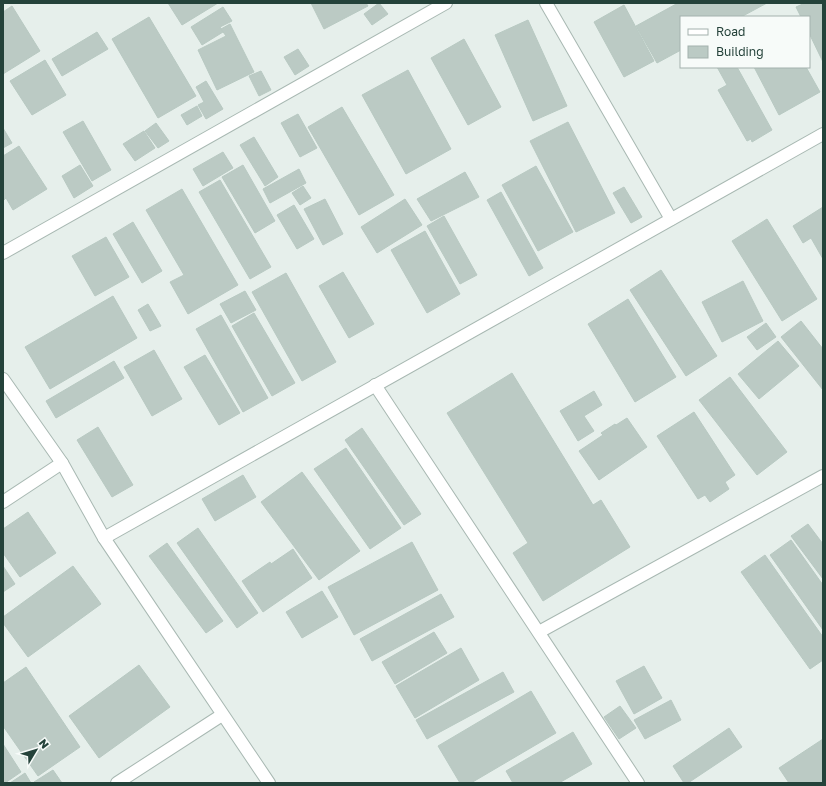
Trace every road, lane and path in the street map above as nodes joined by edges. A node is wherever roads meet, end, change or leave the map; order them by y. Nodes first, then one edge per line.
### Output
1 (446, 3) edge
2 (546, 3) edge
3 (823, 134) edge
4 (671, 219) junction
5 (3, 253) edge
6 (3, 379) edge
7 (375, 385) junction
8 (62, 463) junction
9 (823, 476) edge
10 (3, 502) edge
11 (104, 538) junction
12 (539, 632) junction
13 (222, 715) junction
14 (117, 783) edge
15 (269, 783) edge
16 (638, 783) edge

1 - 5 street
2 - 4 street
3 - 4 street
4 - 7 street
6 - 8 street
7 - 11 street
7 - 12 street
8 - 10 street
8 - 11 street
9 - 12 street
11 - 13 street
12 - 16 street
13 - 14 street
13 - 15 street

